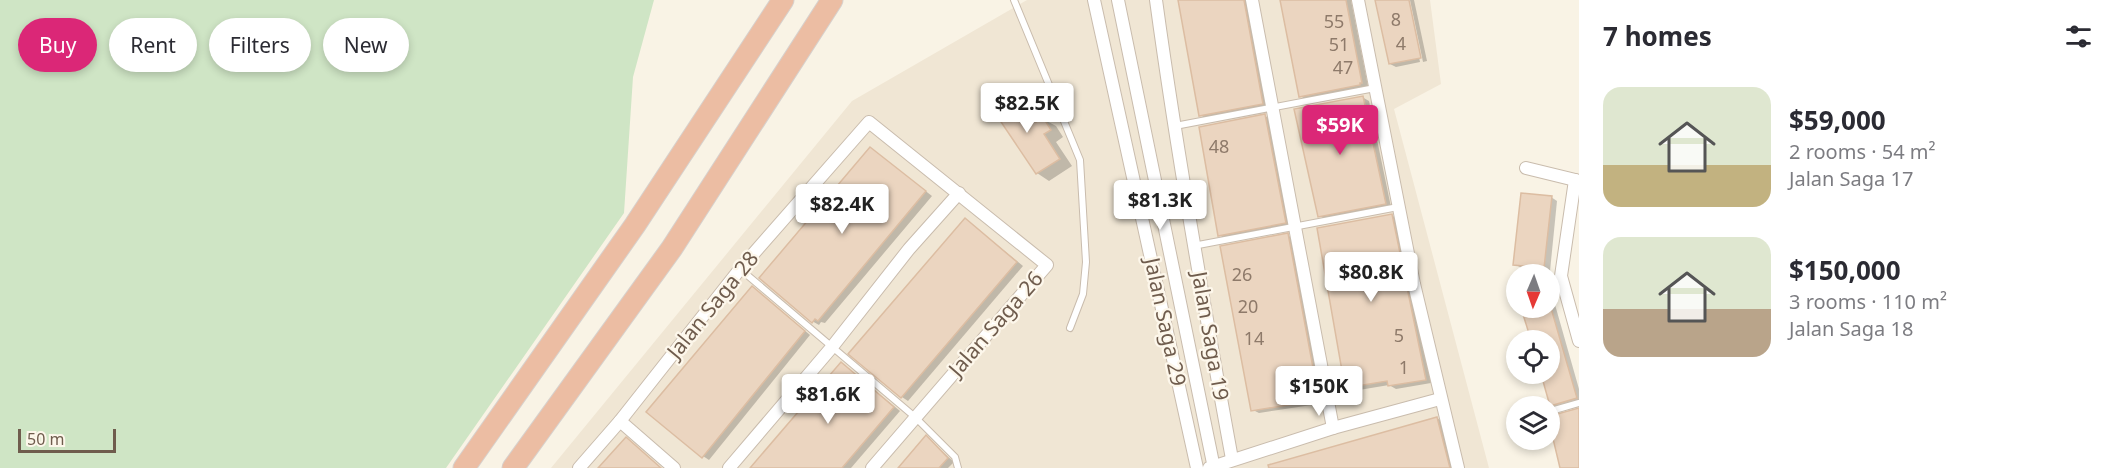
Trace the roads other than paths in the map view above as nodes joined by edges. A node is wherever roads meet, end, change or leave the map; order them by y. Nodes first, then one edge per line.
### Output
1 (783, 0) edge
2 (832, 0) edge
3 (1014, 0) edge
4 (1094, 0) edge
5 (1118, 0) edge
6 (1156, 0) edge
7 (1252, 0) edge
8 (1358, 0) edge
9 (1375, 88) junction
10 (1272, 108) junction
11 (1173, 126) junction
12 (1526, 168) dead end
13 (1577, 181) edge
14 (959, 193) junction
15 (1398, 207) junction
16 (1294, 226) junction
17 (1193, 246) junction
18 (740, 269) junction
19 (1070, 327) dead end
20 (1579, 341) edge
21 (832, 347) junction
22 (1440, 399) junction
23 (1579, 402) edge
24 (1560, 408) edge
25 (915, 417) junction
26 (620, 421) junction
27 (1333, 428) junction
28 (1232, 459) junction
29 (1212, 467) edge
30 (464, 468) edge
31 (513, 468) edge
32 (579, 468) edge
33 (674, 468) edge
34 (729, 468) edge
35 (872, 468) edge
36 (958, 468) edge
37 (1197, 468) edge
38 (1458, 468) edge

1 - 30 highway
2 - 31 highway
3 - 19 lane
4 - 37 street, Jalan Saga 29
5 - 29 street, Jalan Saga 29
6 - 11 street, Jalan Saga 19
7 - 10 street
8 - 9 street
9 - 10 lane
9 - 15 street
10 - 11 lane
10 - 16 street
11 - 17 street, Jalan Saga 19
12 - 13 street
13 - 20 street
14 - 18 street, Jalan Saga 28
14 - 21 street
14 - 25 street, Jalan Saga 26
15 - 16 lane
15 - 22 street
16 - 17 lane
16 - 27 street
17 - 28 street, Jalan Saga 19
18 - 21 lane
18 - 26 street, Jalan Saga 28
21 - 25 lane
21 - 34 street
22 - 27 street
22 - 38 street
23 - 24 lane
25 - 35 street, Jalan Saga 26
25 - 36 lane
26 - 32 street, Jalan Saga 28
26 - 33 street
27 - 28 street
28 - 29 street

